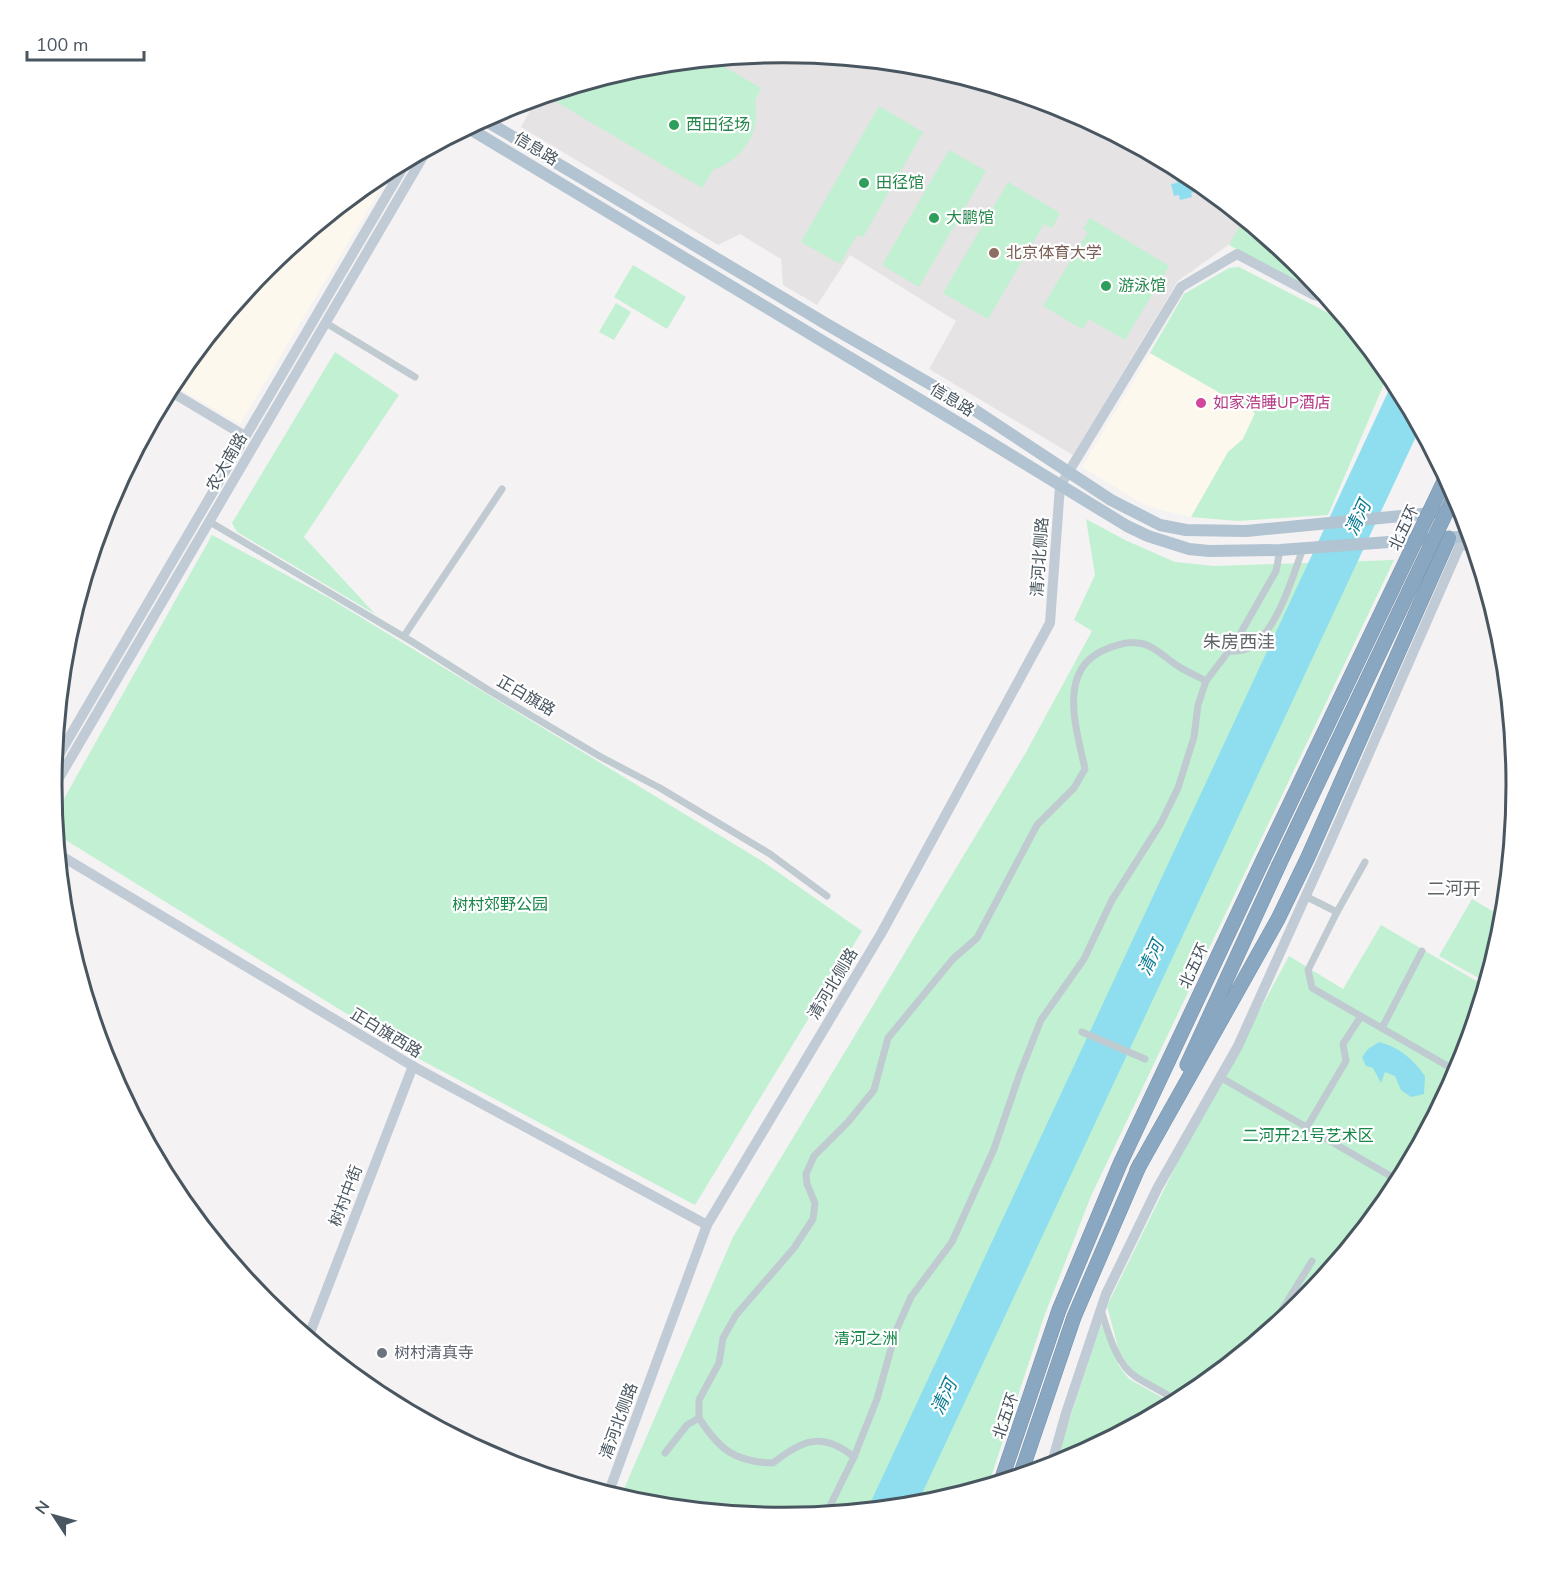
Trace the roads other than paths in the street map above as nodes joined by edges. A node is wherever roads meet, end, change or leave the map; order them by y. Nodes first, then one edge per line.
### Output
1 (492, 124) edge
2 (475, 132) edge
3 (421, 160) edge
4 (399, 174) edge
5 (1314, 295) edge
6 (326, 323) junction
7 (415, 377) dead end
8 (176, 395) edge
9 (173, 400) edge
10 (243, 439) junction
11 (1068, 472) junction
12 (1060, 486) junction
13 (1442, 486) edge
14 (502, 489) dead end
15 (1450, 505) edge
16 (1453, 511) edge
17 (210, 522) junction
18 (1462, 537) edge
19 (1300, 548) junction
20 (1280, 550) junction
21 (404, 636) junction
22 (1229, 651) junction
23 (1206, 681) junction
24 (63, 748) edge
25 (62, 771) edge
26 (66, 859) edge
27 (1365, 862) dead end
28 (827, 896) dead end
29 (1305, 896) junction
30 (1337, 912) junction
31 (1422, 951) dead end
32 (1360, 1016) junction
33 (1382, 1028) junction
34 (1082, 1032) dead end
35 (1145, 1059) dead end
36 (413, 1066) junction
37 (1449, 1067) edge
38 (1220, 1077) junction
39 (1307, 1127) junction
40 (1137, 1170) junction
41 (1391, 1176) edge
42 (706, 1226) junction
43 (1312, 1261) dead end
44 (1285, 1305) edge
45 (1101, 1310) junction
46 (311, 1330) edge
47 (1169, 1396) edge
48 (699, 1418) junction
49 (665, 1453) dead end
50 (1053, 1455) edge
51 (854, 1457) junction
52 (1023, 1466) edge
53 (1004, 1473) edge
54 (611, 1486) edge
55 (830, 1506) edge

1 - 11 main road, 信息路
2 - 12 main road, 信息路
3 - 6 street, 农大南路
4 - 10 street, 农大南路
5 - 11 street
6 - 7 street
6 - 17 street, 农大南路
8 - 10 street
9 - 10 street
10 - 24 street, 农大南路
11 - 12 street
11 - 16 main road, 信息路
12 - 20 main road, 信息路
12 - 42 street, 清河北侧路
13 - 53 highway, 北五环, bridge
14 - 21 street
15 - 40 highway, 北五环, bridge
17 - 21 street, 正白旗路
17 - 25 street, 农大南路
18 - 19 main road, 信息路
18 - 29 street
18 - 40 highway
19 - 20 main road, 信息路
19 - 22 street
20 - 22 street
21 - 28 street, 正白旗路
22 - 23 street
23 - 48 street
23 - 51 street
26 - 36 street, 正白旗西路
27 - 30 street
29 - 30 street
29 - 38 street
30 - 32 street
31 - 33 street
32 - 33 street
32 - 39 street
33 - 37 street
34 - 35 street
36 - 42 street, 正白旗西路
36 - 46 street, 树村中街
38 - 39 street
38 - 45 street
39 - 41 street
40 - 52 highway, 北五环
42 - 54 street, 清河北侧路
43 - 44 street
45 - 47 street
45 - 50 street
48 - 49 street
48 - 51 street
51 - 55 street

